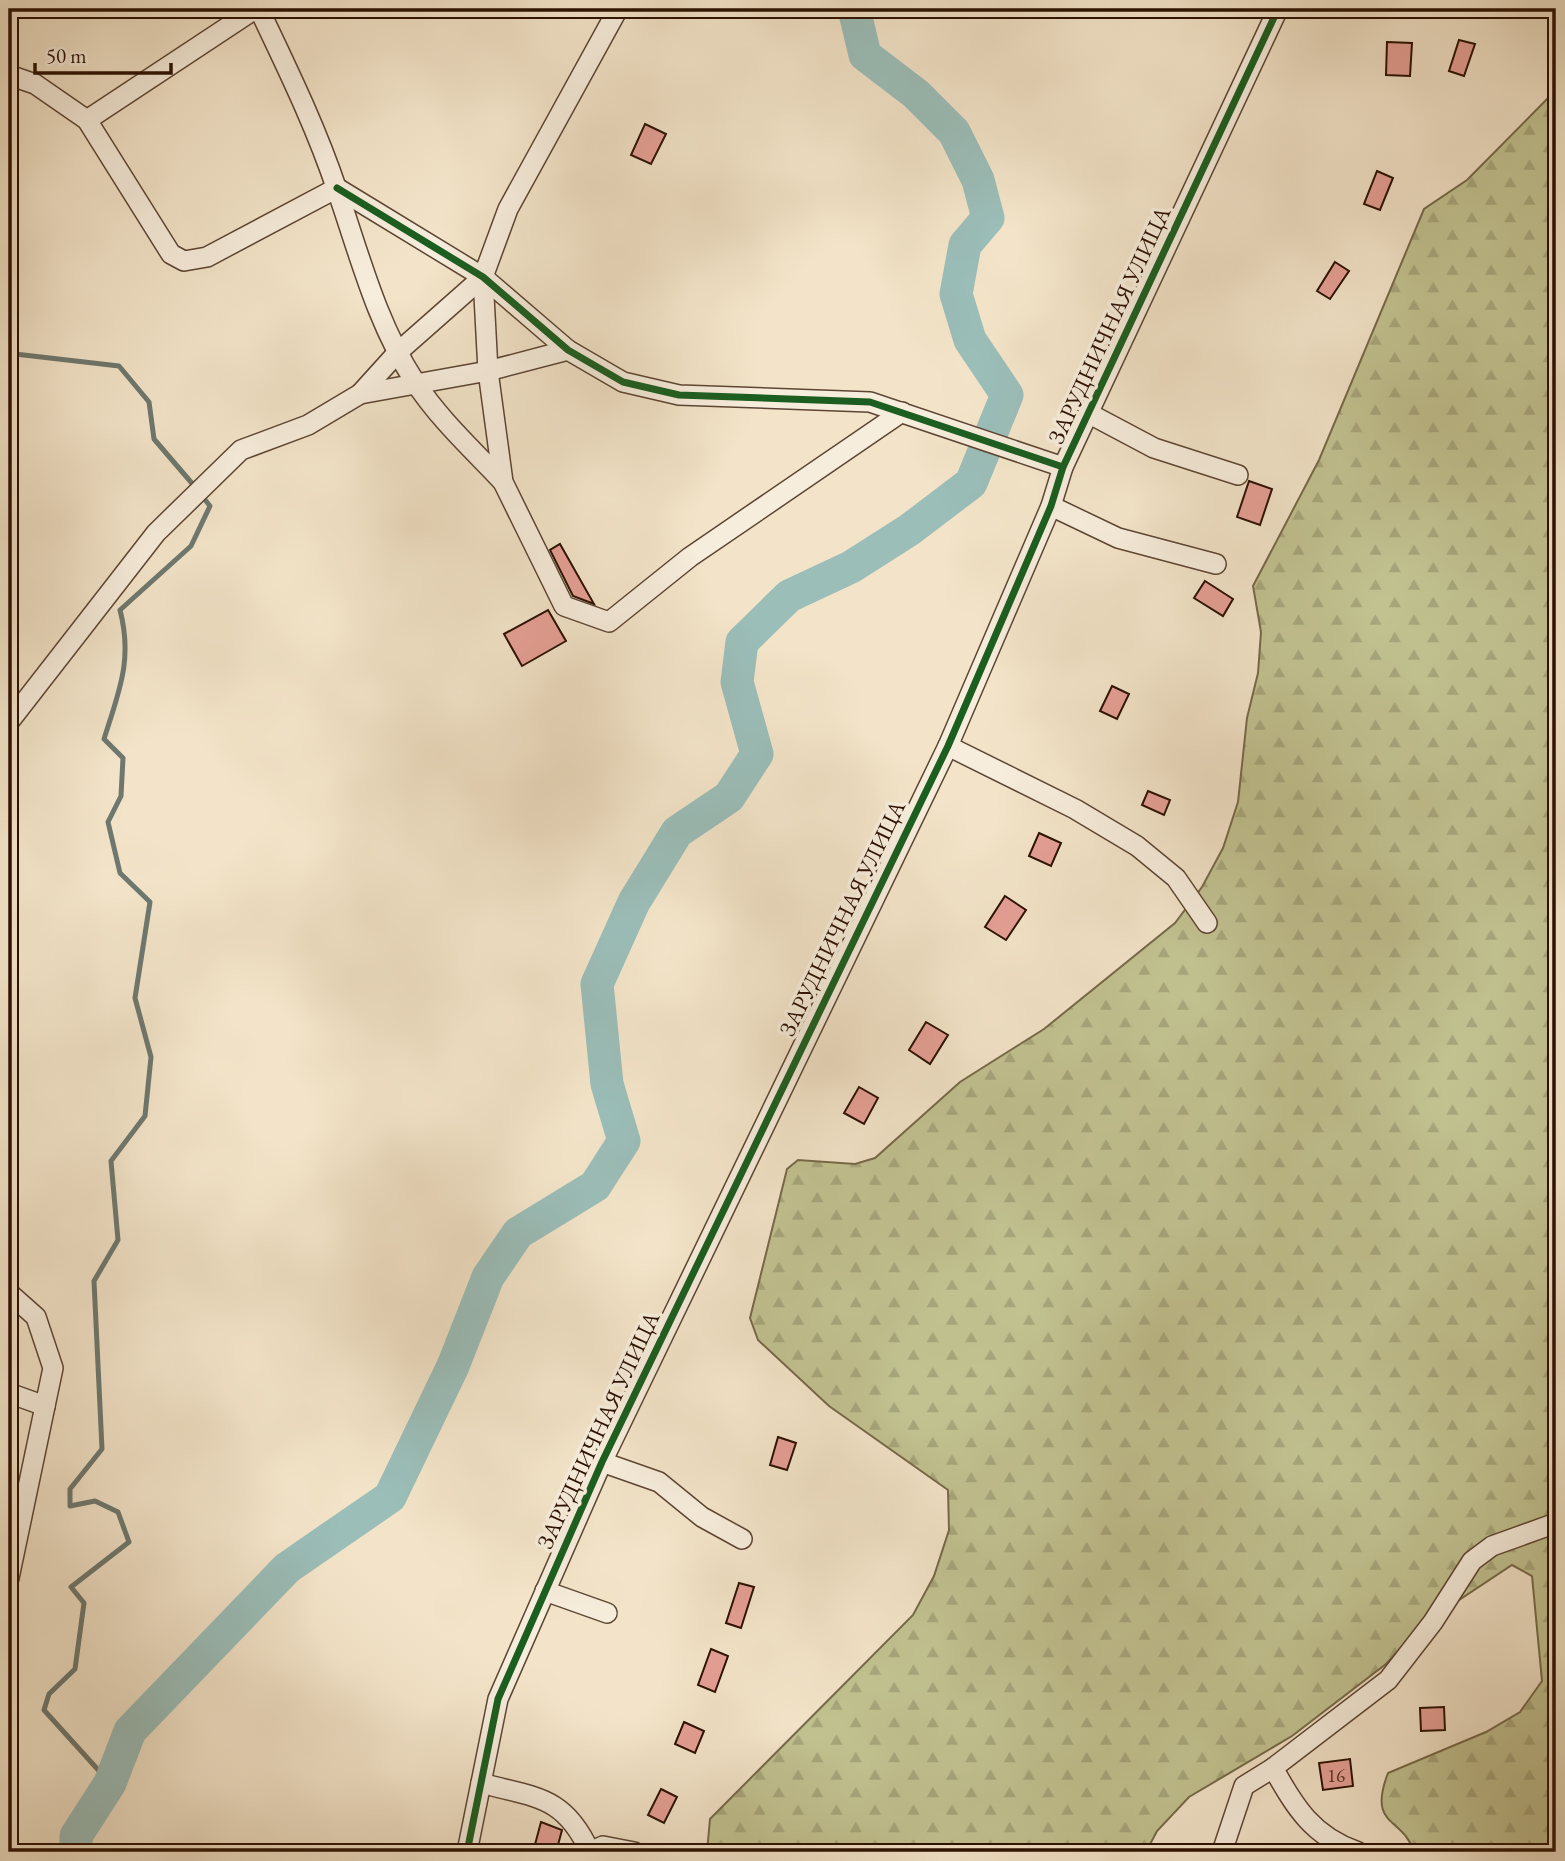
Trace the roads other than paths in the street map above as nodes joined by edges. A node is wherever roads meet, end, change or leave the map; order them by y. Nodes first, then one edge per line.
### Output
1 (257, 9) edge
2 (618, 9) edge
3 (1278, 9) edge
4 (9, 75) edge
5 (87, 121) junction
6 (337, 188) junction
7 (483, 276) junction
8 (568, 350) junction
9 (398, 352) junction
10 (488, 371) junction
11 (416, 384) junction
12 (360, 394) junction
13 (902, 412) junction
14 (1088, 413) junction
15 (1063, 467) junction
16 (1238, 475) dead end
17 (503, 482) junction
18 (1051, 506) junction
19 (1216, 564) dead end
20 (9, 722) edge
21 (948, 746) junction
22 (1208, 923) dead end
23 (9, 1293) edge
24 (9, 1393) edge
25 (45, 1406) junction
26 (602, 1462) junction
27 (1556, 1523) edge
28 (742, 1539) dead end
29 (11, 1551) edge
30 (9, 1578) edge
31 (545, 1591) junction
32 (607, 1613) dead end
33 (1273, 1768) junction
34 (481, 1783) junction
35 (467, 1852) edge
36 (590, 1852) edge
37 (635, 1852) edge
38 (1222, 1852) edge
39 (1357, 1852) edge

1 - 5 street
1 - 6 street
2 - 7 street
3 - 14 street, ЗАРУДНИЧНАЯ УЛИЦА
4 - 5 street
5 - 6 street
6 - 7 street
6 - 9 street
7 - 8 street
7 - 9 street
7 - 10 street
8 - 10 street
8 - 13 street
9 - 11 street
9 - 12 street
10 - 11 street
10 - 17 street
11 - 12 street
11 - 17 street
12 - 20 street
13 - 15 street
13 - 17 street
14 - 15 street, ЗАРУДНИЧНАЯ УЛИЦА
14 - 16 street
15 - 18 street, ЗАРУДНИЧНАЯ УЛИЦА
18 - 19 street
18 - 21 street, ЗАРУДНИЧНАЯ УЛИЦА
21 - 22 street
21 - 26 street, ЗАРУДНИЧНАЯ УЛИЦА
23 - 25 street
24 - 25 street
25 - 29 street
26 - 28 street
26 - 31 street, ЗАРУДНИЧНАЯ УЛИЦА
27 - 33 street
29 - 30 street
31 - 32 street
31 - 34 street, ЗАРУДНИЧНАЯ УЛИЦА
33 - 38 street
33 - 39 street
34 - 35 street, ЗАРУДНИЧНАЯ УЛИЦА
34 - 36 street
36 - 37 street

